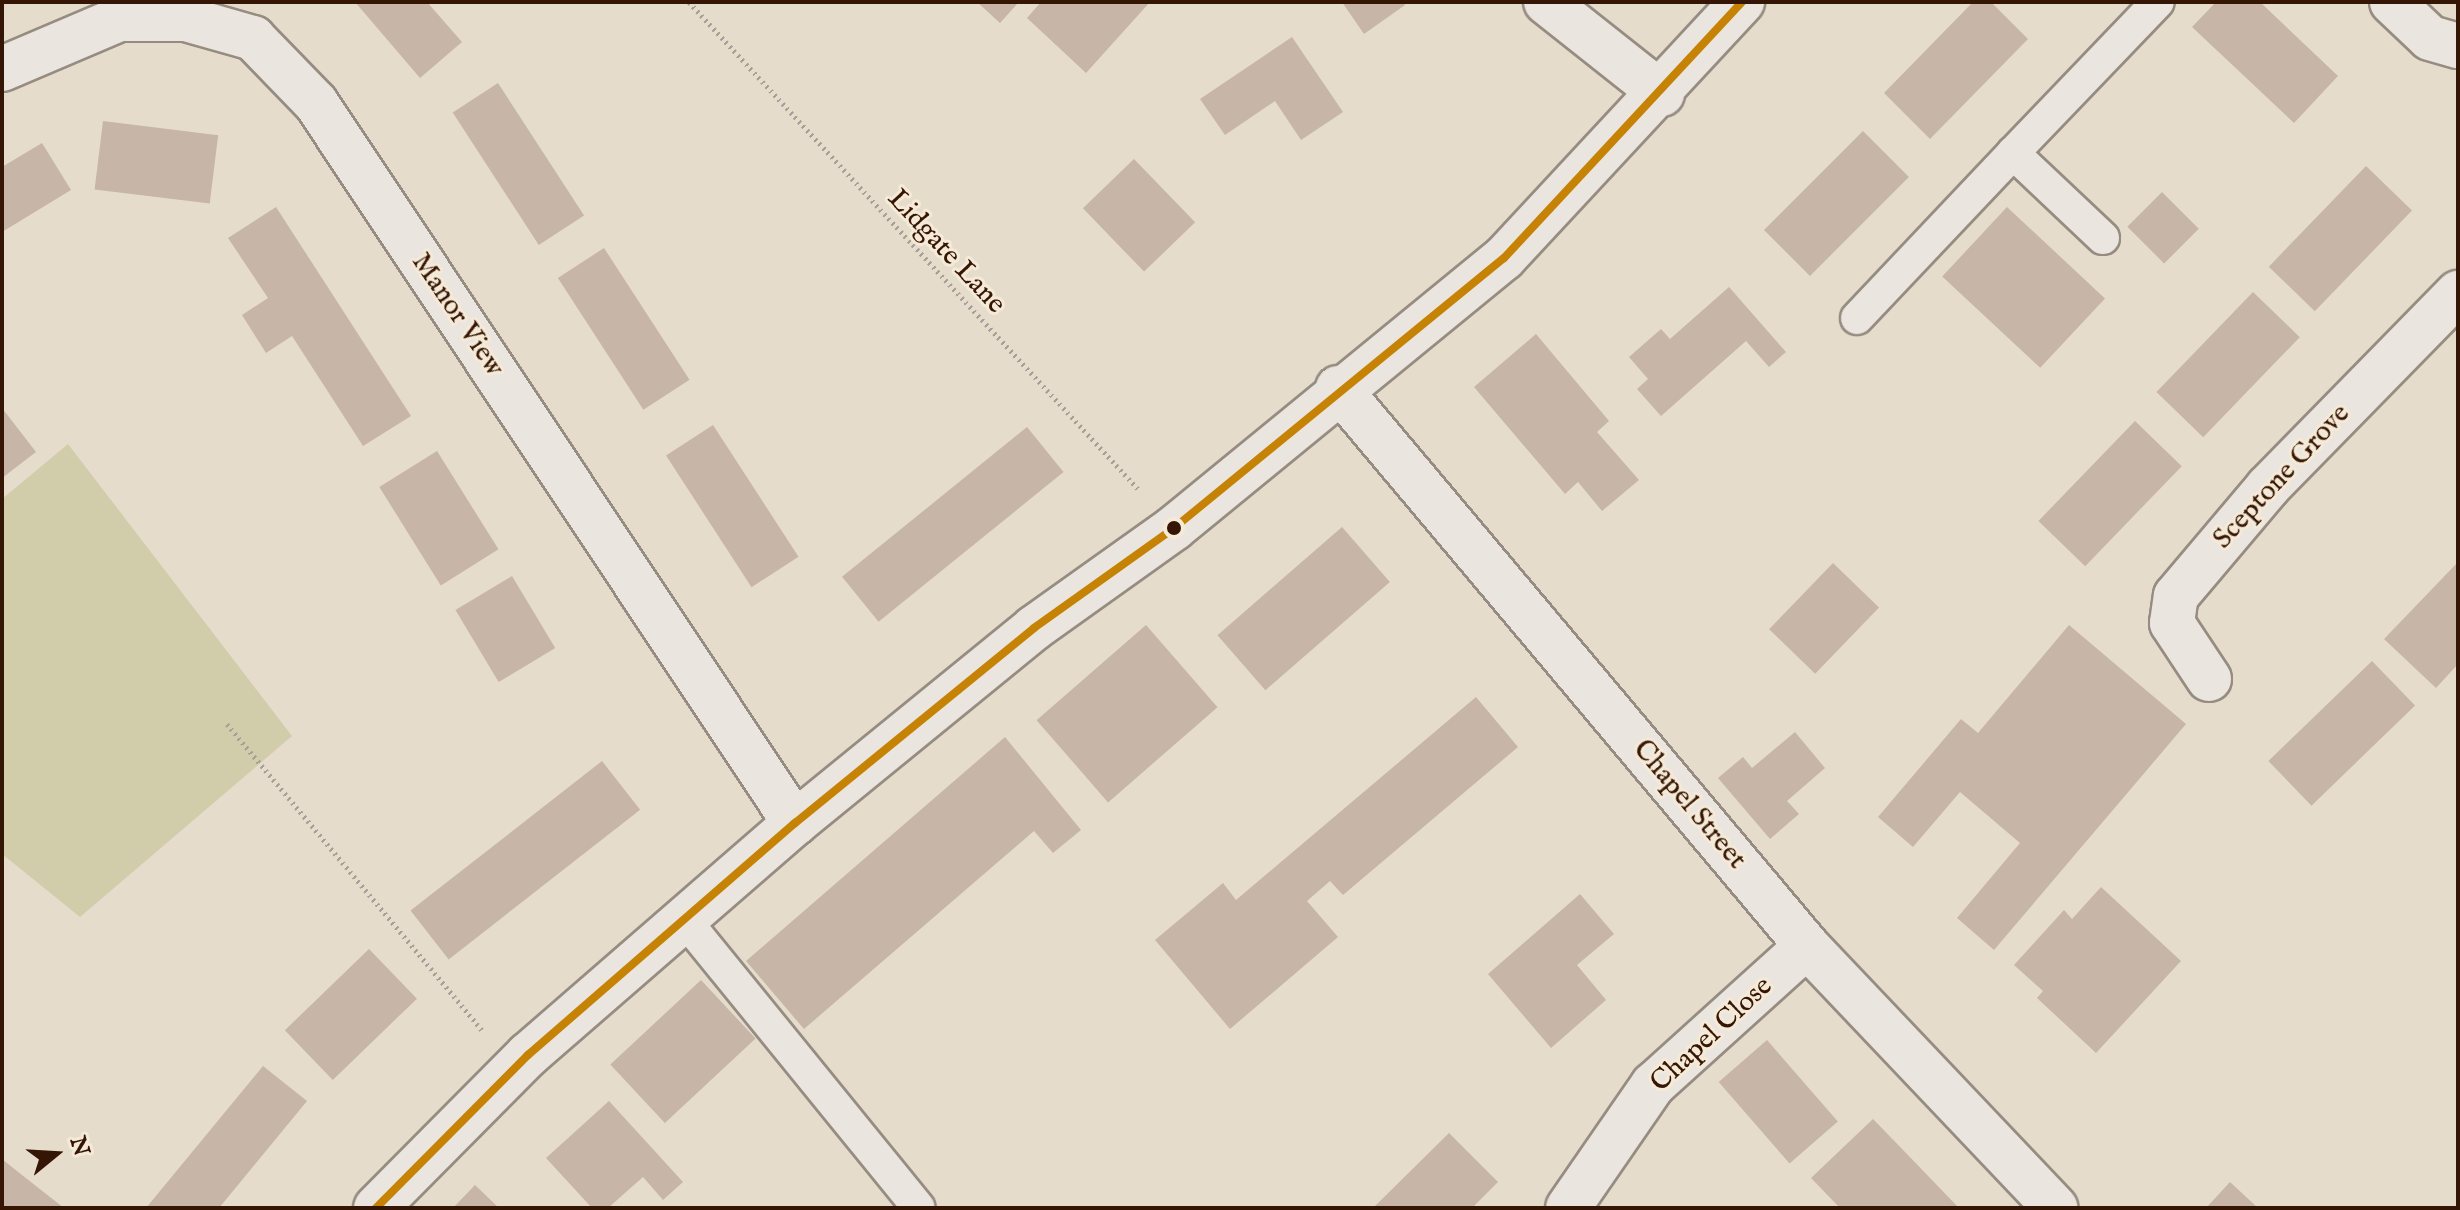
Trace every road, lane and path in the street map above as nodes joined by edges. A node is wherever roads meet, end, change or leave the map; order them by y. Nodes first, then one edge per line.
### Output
1 (689, 2) edge
2 (1546, 2) edge
3 (1742, 2) edge
4 (2158, 2) edge
5 (2392, 2) edge
6 (2458, 46) edge
7 (2, 69) edge
8 (1662, 94) junction
9 (2013, 153) junction
10 (2103, 238) dead end
11 (2458, 293) edge
12 (1857, 318) dead end
13 (1338, 388) junction
14 (1174, 528) junction
15 (2209, 679) dead end
16 (227, 724) dead end
17 (795, 823) junction
18 (684, 919) junction
19 (1807, 946) junction
20 (514, 1069) junction
21 (376, 1208) edge
22 (919, 1208) edge
23 (1568, 1208) edge
24 (2056, 1208) edge

1 - 14 path, Lidgate Lane
2 - 8 street
3 - 8 street
4 - 9 lane
5 - 6 street
7 - 17 street, Manor View
8 - 13 street
9 - 10 lane
9 - 12 lane
11 - 15 street, Sceptone Grove
13 - 14 street
13 - 19 street, Chapel Street
14 - 17 street
16 - 20 path
17 - 18 street
18 - 20 street
18 - 22 lane
19 - 23 street, Chapel Close
19 - 24 street, Chapel Street
20 - 21 street

